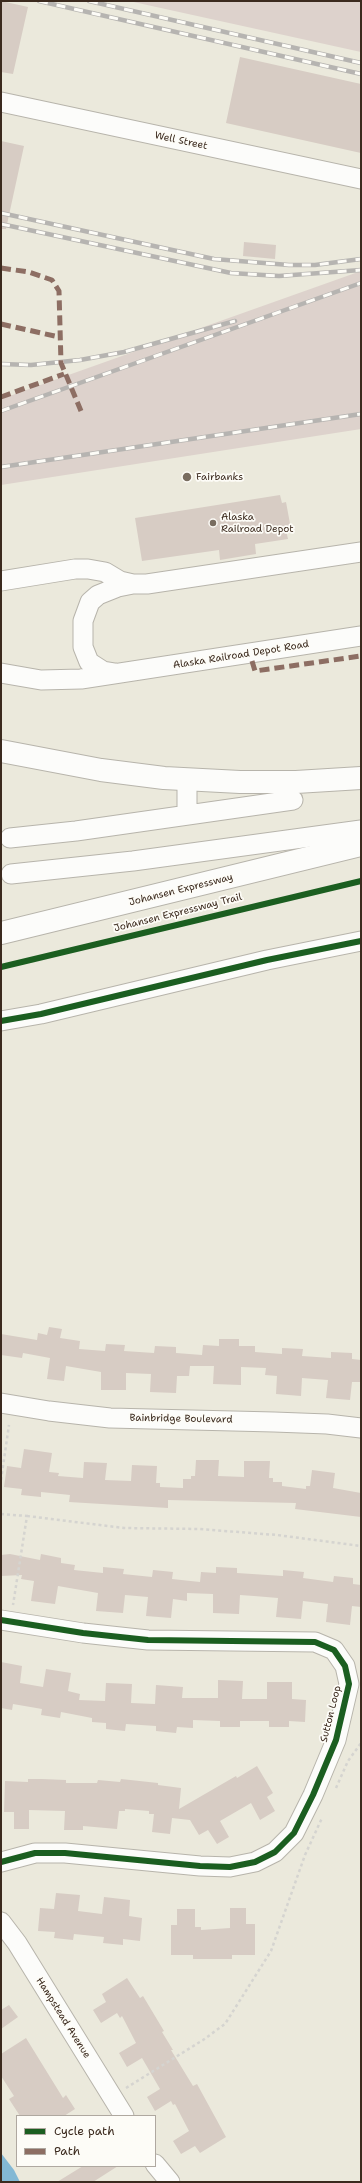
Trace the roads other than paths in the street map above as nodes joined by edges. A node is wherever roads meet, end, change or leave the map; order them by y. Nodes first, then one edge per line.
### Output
1 (1, 102) edge
2 (361, 179) edge
3 (361, 552) edge
4 (1, 581) edge
5 (133, 584) junction
6 (361, 636) edge
7 (1, 673) edge
8 (120, 673) junction
9 (1, 751) edge
10 (361, 778) edge
11 (188, 779) junction
12 (293, 800) dead end
13 (188, 815) junction
14 (361, 830) edge
15 (10, 838) dead end
16 (361, 845) edge
17 (11, 874) dead end
18 (1, 933) edge
19 (361, 940) edge
20 (1, 1021) edge
21 (1, 1402) edge
22 (361, 1428) edge
23 (6, 1621) edge
24 (1, 1862) edge
25 (1, 1922) edge
26 (123, 2115) edge
27 (156, 2165) edge
28 (170, 2182) edge

1 - 2 street, Well Street
3 - 5 street, Alaska Railroad Depot Road
4 - 5 street, Alaska Railroad Depot Road
5 - 8 street, Alaska Railroad Depot Road
6 - 8 street, Alaska Railroad Depot Road
7 - 8 street, Alaska Railroad Depot Road
9 - 11 highway
10 - 11 highway
11 - 13 street
12 - 13 street
13 - 15 street
14 - 17 street
16 - 18 highway, Johansen Expressway
19 - 20 street
21 - 22 street, Bainbridge Boulevard
23 - 24 street, Sutton Loop
25 - 26 street, Hampstead Avenue
27 - 28 street

